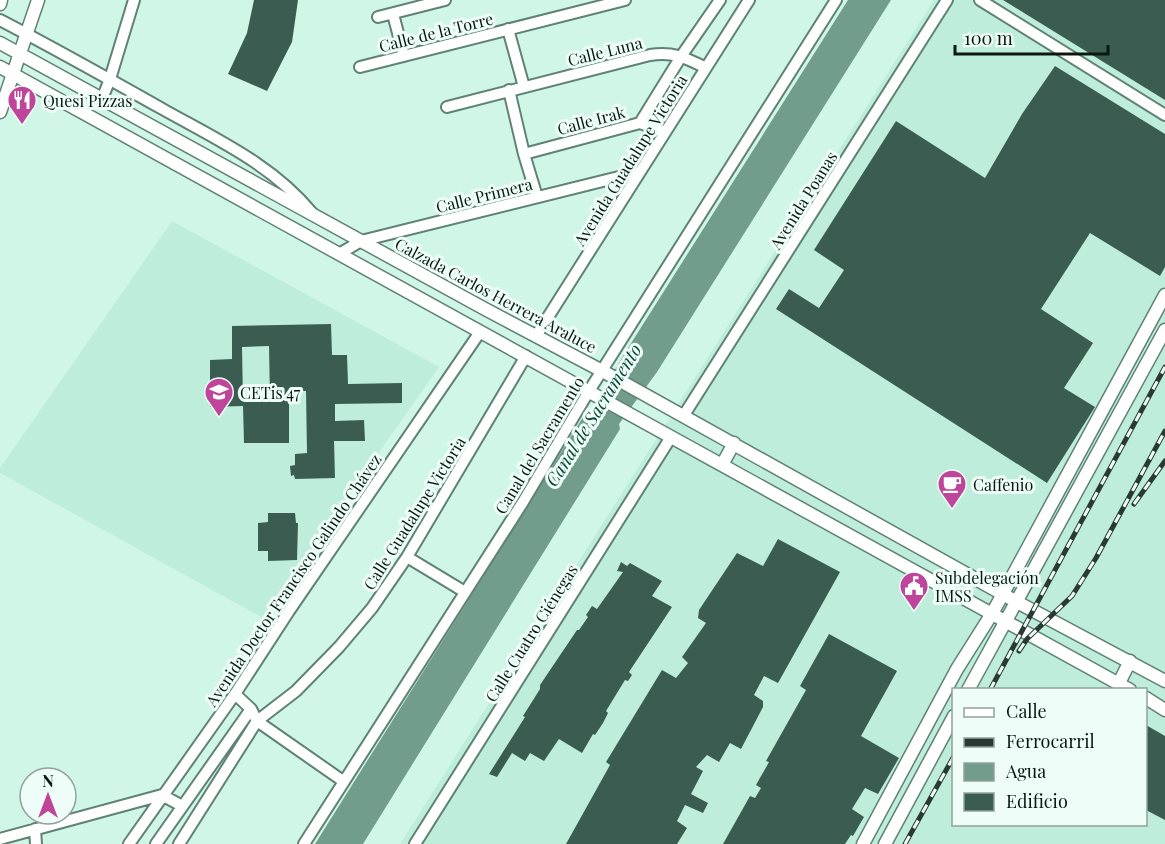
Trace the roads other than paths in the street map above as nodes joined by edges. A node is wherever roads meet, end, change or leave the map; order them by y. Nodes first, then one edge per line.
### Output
1 (38, 0) edge
2 (134, 0) edge
3 (445, 0) edge
4 (625, 0) edge
5 (720, 0) edge
6 (749, 0) edge
7 (836, 0) edge
8 (947, 0) edge
9 (980, 0) edge
10 (393, 14) junction
11 (378, 17) dead end
12 (0, 20) edge
13 (508, 29) junction
14 (26, 33) junction
15 (0, 43) edge
16 (19, 53) junction
17 (682, 55) junction
18 (405, 56) junction
19 (0, 67) edge
20 (360, 67) dead end
21 (706, 68) junction
22 (12, 74) junction
23 (110, 80) junction
24 (524, 87) junction
25 (509, 90) junction
26 (102, 99) junction
27 (447, 107) dead end
28 (0, 112) edge
29 (1165, 115) edge
30 (640, 123) junction
31 (665, 132) junction
32 (524, 154) junction
33 (639, 172) junction
34 (537, 197) junction
35 (315, 216) junction
36 (360, 241) junction
37 (339, 254) junction
38 (1165, 295) edge
39 (1165, 330) edge
40 (480, 332) junction
41 (536, 336) junction
42 (526, 356) junction
43 (604, 372) junction
44 (592, 392) junction
45 (1109, 398) junction
46 (1124, 405) junction
47 (684, 416) junction
48 (671, 437) junction
49 (734, 443) junction
50 (722, 465) junction
51 (407, 557) junction
52 (465, 592) junction
53 (1003, 594) junction
54 (1017, 602) junction
55 (993, 612) junction
56 (1007, 621) junction
57 (1130, 661) junction
58 (1165, 681) edge
59 (1119, 683) junction
60 (969, 688) edge
61 (1127, 688) edge
62 (236, 694) junction
63 (1147, 699) edge
64 (251, 709) junction
65 (1165, 710) edge
66 (952, 720) edge
67 (257, 721) junction
68 (899, 778) junction
69 (343, 781) junction
70 (915, 788) junction
71 (162, 795) junction
72 (182, 806) junction
73 (35, 829) junction
74 (1, 840) edge
75 (36, 844) edge
76 (129, 844) edge
77 (156, 844) edge
78 (179, 844) edge
79 (304, 844) edge
80 (415, 844) edge
81 (863, 844) edge
82 (885, 844) edge

1 - 14 main road
2 - 23 street
3 - 10 street
4 - 13 street, Calle de la Torre
5 - 17 street, Avenida Guadalupe Victoria
6 - 21 street, Avenida Guadalupe Victoria
7 - 43 street, Canal del Sacramento
8 - 47 street, Avenida Poanas
9 - 29 street
10 - 11 street
10 - 18 street
12 - 14 street
13 - 18 street, Calle de la Torre
13 - 24 street
14 - 16 main road
14 - 23 street
15 - 16 main road, Calzada Carlos Herrera Araluce
16 - 22 main road
16 - 26 main road, Calzada Carlos Herrera Araluce
17 - 21 street, Calle Luna
17 - 24 street, Calle Luna
17 - 30 street, Avenida Guadalupe Victoria
18 - 20 street, Calle de la Torre
19 - 22 main road
21 - 31 street, Avenida Guadalupe Victoria
22 - 28 main road
22 - 37 main road
23 - 26 street
23 - 35 street
24 - 25 street, Calle Luna
25 - 27 street, Calle Luna
25 - 32 street
26 - 35 main road, Calzada Carlos Herrera Araluce
30 - 31 street, Calle Irak
30 - 32 street, Calle Irak
31 - 33 street, Avenida Guadalupe Victoria
32 - 34 street
33 - 34 street, Calle Primera
33 - 41 street, Avenida Guadalupe Victoria
34 - 36 street, Calle Primera
35 - 36 main road, Calzada Carlos Herrera Araluce
36 - 37 street, Calle Primera
36 - 41 main road, Calzada Carlos Herrera Araluce
37 - 40 main road
38 - 45 main road
39 - 46 main road
40 - 42 main road
40 - 62 street, Avenida Doctor Francisco Galindo Chávez
41 - 43 main road, Calzada Carlos Herrera Araluce
42 - 44 main road
42 - 51 street, Calle Guadalupe Victoria
43 - 44 street, Canal del Sacramento
43 - 47 main road, Calzada Carlos Herrera Araluce
44 - 48 main road
44 - 52 street, Canal del Sacramento
45 - 46 main road
45 - 53 main road
46 - 54 main road
47 - 49 main road, Calzada Carlos Herrera Araluce
48 - 50 main road
48 - 80 street, Calle Cuatro Ciénegas
49 - 50 main road
49 - 53 main road, Calzada Carlos Herrera Araluce
50 - 55 main road
51 - 52 street
51 - 67 street, Calle Guadalupe Victoria
52 - 69 street, Canal del Sacramento
53 - 54 main road, Calzada Carlos Herrera Araluce
53 - 55 main road
54 - 56 main road
54 - 57 main road, Calzada Carlos Herrera Araluce
55 - 56 main road
55 - 68 main road
56 - 59 main road
56 - 60 main road
57 - 58 main road, Calzada Carlos Herrera Araluce
57 - 59 main road
59 - 61 main road
62 - 64 street
62 - 71 street, Avenida Doctor Francisco Galindo Chávez
63 - 65 main road
64 - 67 street
64 - 72 street
66 - 70 main road
67 - 69 street
67 - 78 street
68 - 70 main road
68 - 81 main road
69 - 79 street, Canal del Sacramento
70 - 82 main road
71 - 72 street
71 - 73 street
71 - 76 street, Avenida Doctor Francisco Galindo Chávez
72 - 77 street
73 - 74 street
73 - 75 street

